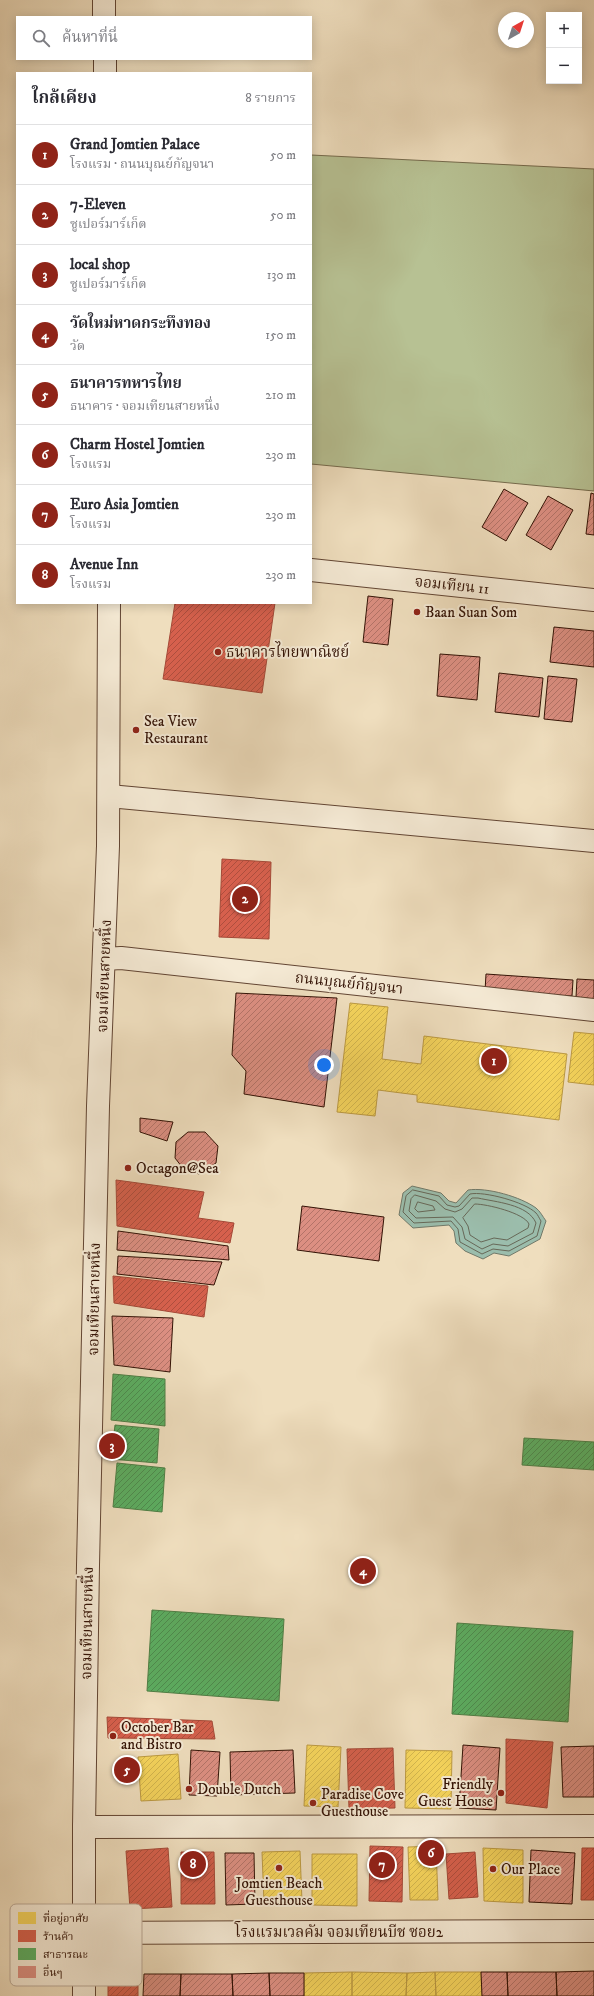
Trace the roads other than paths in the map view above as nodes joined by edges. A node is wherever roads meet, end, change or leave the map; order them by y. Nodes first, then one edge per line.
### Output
1 (104, 0) edge
2 (104, 16) edge
3 (105, 60) edge
4 (105, 72) edge
5 (312, 570) edge
6 (594, 600) edge
7 (110, 604) edge
8 (109, 796) junction
9 (594, 841) edge
10 (105, 959) junction
11 (594, 1010) edge
12 (594, 1826) edge
13 (84, 1827) junction
14 (84, 1904) edge
15 (594, 1931) edge
16 (142, 1933) edge

1 - 2 street
3 - 4 street
5 - 6 street, จอมเทียน 11
7 - 8 street, จอมเทียนสายหนึ่ง
8 - 9 street
8 - 10 street, จอมเทียนสายหนึ่ง
10 - 11 street, ถนนบุณย์กัญจนา
10 - 13 street, จอมเทียนสายหนึ่ง
12 - 13 street
13 - 14 street, จอมเทียนสายหนึ่ง
15 - 16 street, โรงแรมเวลคัม จอมเทียนบีช ซอย2

